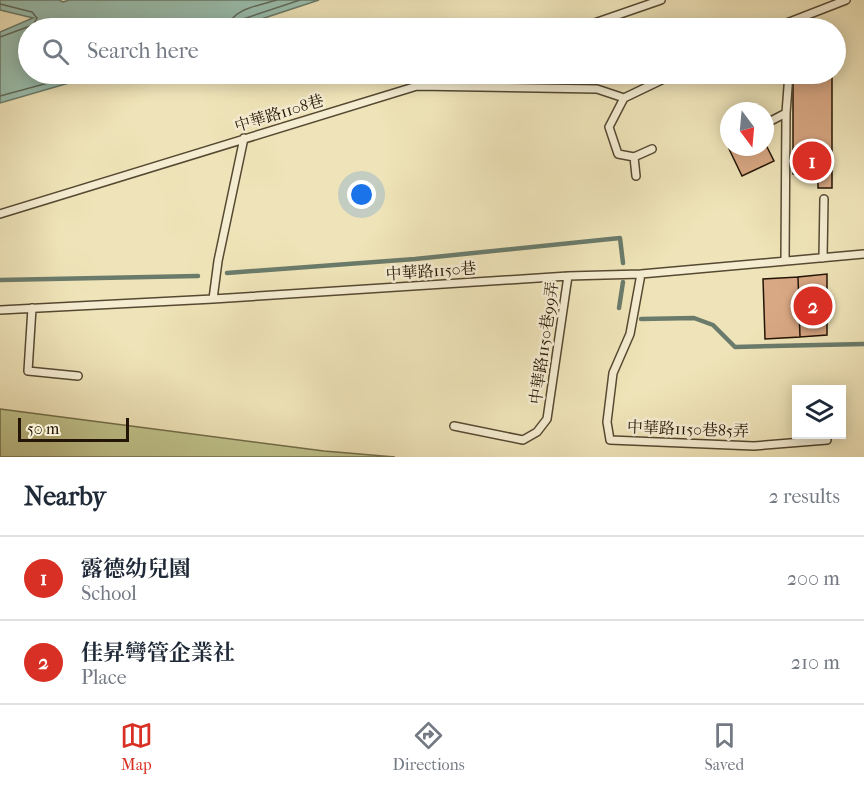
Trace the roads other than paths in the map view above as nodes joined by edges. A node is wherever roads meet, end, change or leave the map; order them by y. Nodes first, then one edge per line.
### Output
1 (661, 0) edge
2 (846, 0) edge
3 (609, 18) edge
4 (807, 18) edge
5 (423, 84) edge
6 (653, 84) edge
7 (788, 84) edge
8 (417, 86) junction
9 (624, 98) junction
10 (786, 113) junction
11 (774, 119) edge
12 (244, 138) junction
13 (652, 149) dead end
14 (634, 157) junction
15 (636, 176) dead end
16 (824, 199) dead end
17 (0, 214) edge
18 (864, 254) edge
19 (823, 258) junction
20 (785, 261) junction
21 (641, 274) junction
22 (568, 276) junction
23 (213, 299) junction
24 (32, 308) junction
25 (0, 310) edge
26 (78, 376) dead end
27 (454, 426) dead end
28 (827, 440) dead end

1 - 3 lane
2 - 4 lane
5 - 8 lane
6 - 9 lane
7 - 10 lane
8 - 9 lane, 中華路1108巷
8 - 12 lane, 中華路1108巷
9 - 14 lane
10 - 11 lane
10 - 20 lane
12 - 17 lane, 中華路1108巷
12 - 23 lane
13 - 14 lane
14 - 15 lane
16 - 19 lane
18 - 19 lane, 中華路1150巷
19 - 20 lane, 中華路1150巷
20 - 21 lane, 中華路1150巷
21 - 22 lane, 中華路1150巷
21 - 28 lane, 中華路1150巷85弄
22 - 23 lane, 中華路1150巷
22 - 27 lane, 中華路1150巷99弄
23 - 24 lane, 中華路1150巷
24 - 25 lane, 中華路1150巷
24 - 26 lane

